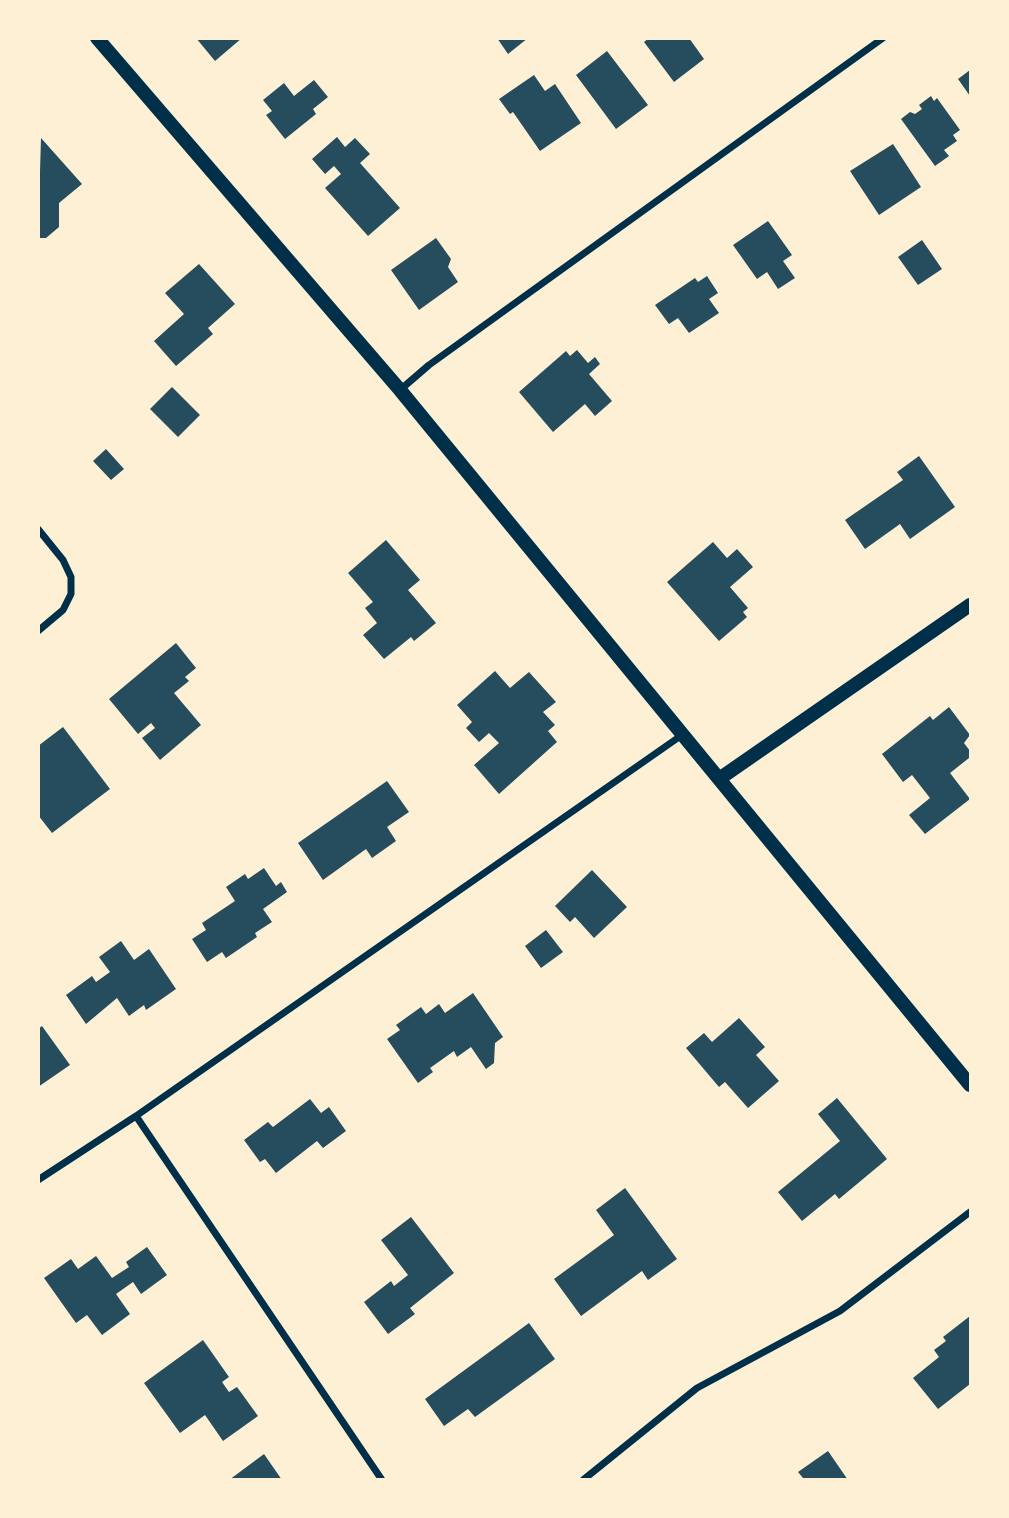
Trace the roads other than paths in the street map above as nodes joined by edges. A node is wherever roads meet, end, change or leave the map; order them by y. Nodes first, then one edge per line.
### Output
1 (97, 38) edge
2 (883, 38) edge
3 (400, 390) junction
4 (38, 529) edge
5 (971, 605) edge
6 (38, 631) edge
7 (682, 735) junction
8 (719, 779) junction
9 (971, 1085) edge
10 (136, 1116) junction
11 (38, 1180) edge
12 (971, 1212) edge
13 (382, 1479) edge
14 (583, 1479) edge

1 - 3 main road
2 - 3 street
3 - 7 main road
4 - 6 street
5 - 8 main road
7 - 8 main road
7 - 10 street
8 - 9 main road
10 - 11 street
10 - 13 street
12 - 14 street

